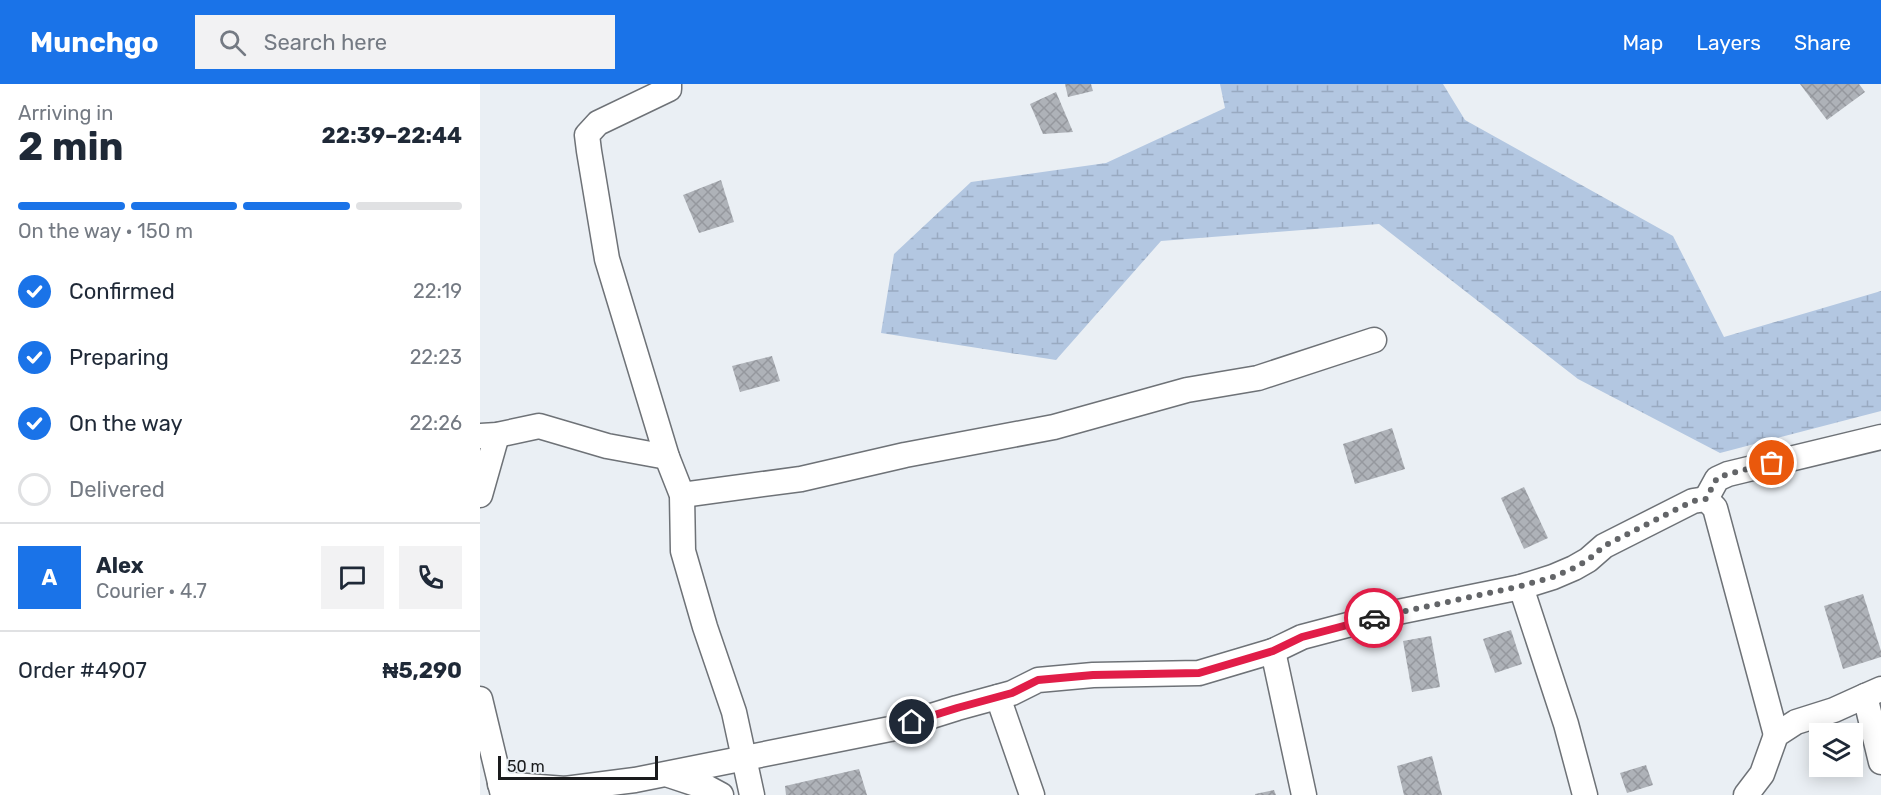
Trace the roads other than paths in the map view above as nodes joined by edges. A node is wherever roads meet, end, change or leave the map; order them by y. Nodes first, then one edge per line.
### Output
1 (674, 86) edge
2 (1374, 340) dead end
3 (489, 435) edge
4 (1881, 437) edge
5 (667, 457) junction
6 (480, 495) edge
7 (682, 495) junction
8 (1706, 499) junction
9 (1521, 586) junction
10 (1273, 651) junction
11 (1873, 692) edge
12 (998, 697) junction
13 (480, 699) edge
14 (1776, 735) junction
15 (744, 759) junction
16 (1881, 762) edge
17 (667, 774) junction
18 (501, 790) edge
19 (721, 795) edge
20 (752, 795) edge
21 (1032, 795) edge
22 (1304, 795) edge
23 (1585, 795) edge
24 (1746, 795) edge

1 - 5 street
2 - 7 street
3 - 5 street
3 - 6 street
4 - 8 street
5 - 7 street
7 - 15 street
8 - 9 street
8 - 14 street
9 - 10 street
9 - 23 street
10 - 12 street
10 - 22 street
11 - 14 street
11 - 16 street
12 - 15 street
12 - 21 street
13 - 18 street
14 - 24 street
15 - 17 street
15 - 20 street
17 - 18 street
17 - 19 street

